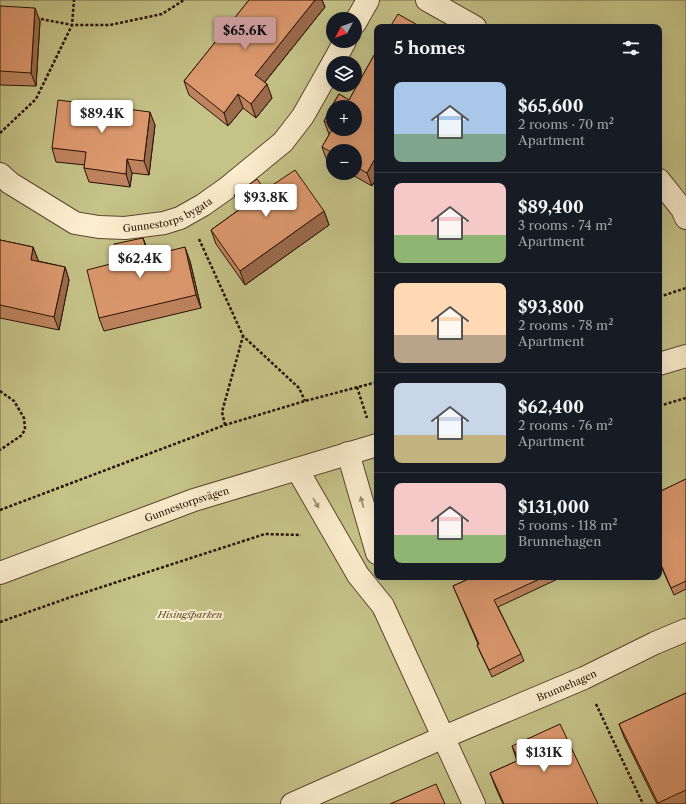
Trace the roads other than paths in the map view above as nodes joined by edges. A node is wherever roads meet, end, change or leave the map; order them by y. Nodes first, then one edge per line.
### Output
1 (368, 0) edge
2 (427, 0) edge
3 (362, 12) edge
4 (470, 24) edge
5 (326, 75) edge
6 (0, 174) edge
7 (662, 184) edge
8 (686, 218) edge
9 (686, 356) edge
10 (662, 363) edge
11 (374, 446) edge
12 (348, 453) junction
13 (297, 469) junction
14 (374, 543) edge
15 (0, 573) edge
16 (381, 580) edge
17 (383, 606) junction
18 (686, 630) edge
19 (444, 736) junction
20 (292, 804) edge
21 (474, 804) edge

1 - 3 street
2 - 4 street
5 - 6 street, Gunnestorps bygata
7 - 8 street
9 - 10 street
11 - 12 street, Gunnestorpsvägen
12 - 13 street, Gunnestorpsvägen
14 -> 12 street
13 - 15 street, Gunnestorpsvägen
13 -> 17 street
16 - 17 street
17 - 19 street
18 - 19 street, Brunnehagen
19 - 20 street, Brunnehagen
19 - 21 street

